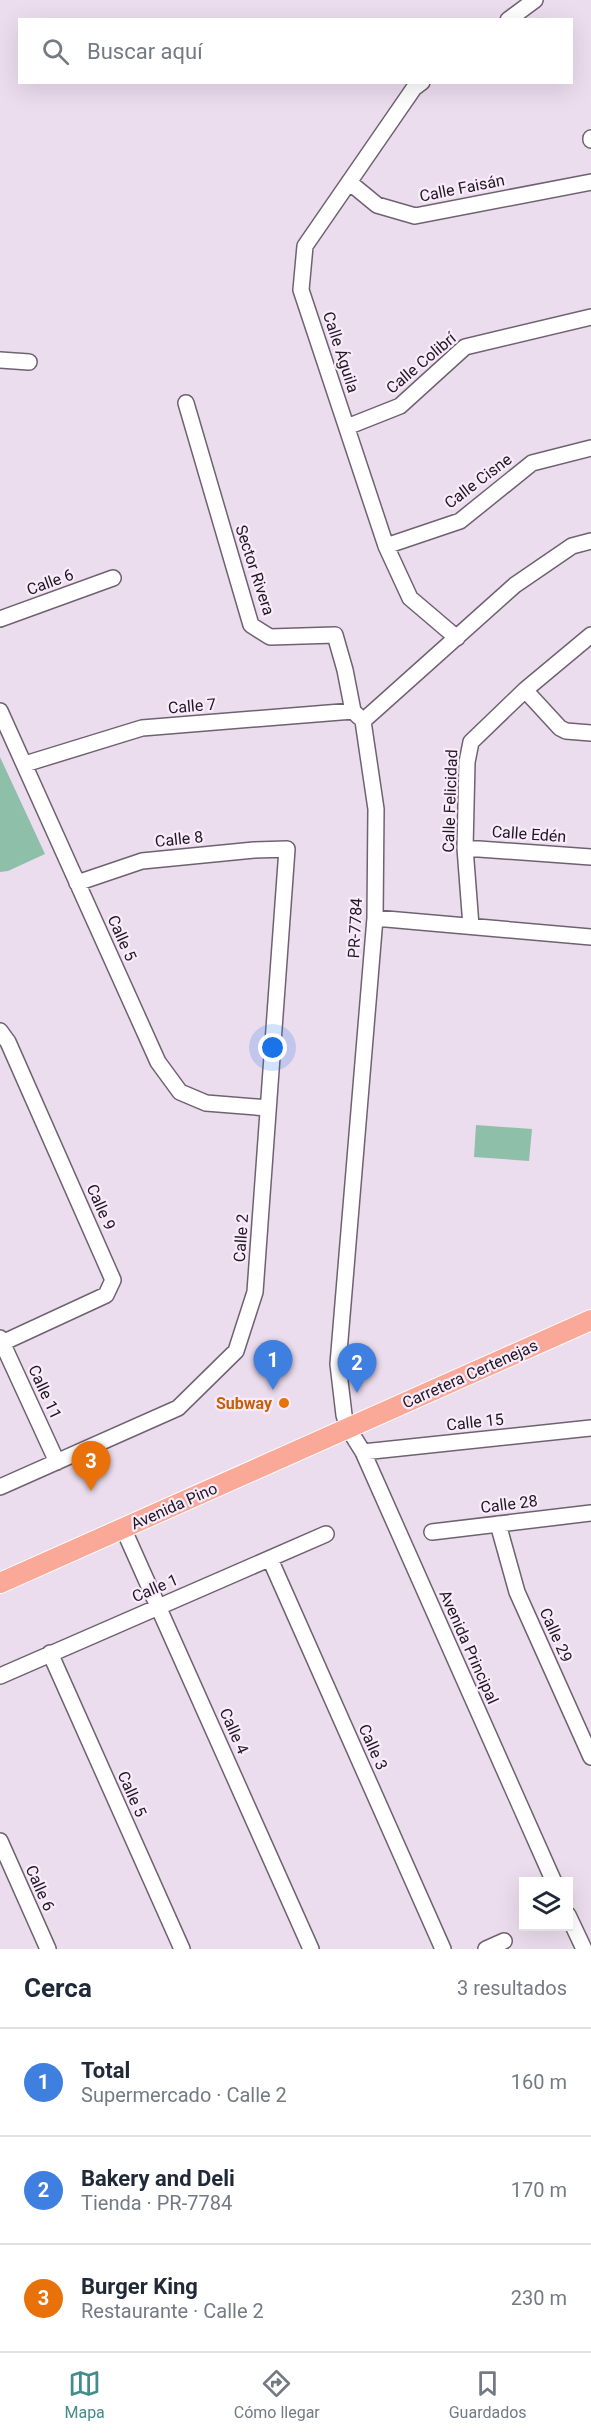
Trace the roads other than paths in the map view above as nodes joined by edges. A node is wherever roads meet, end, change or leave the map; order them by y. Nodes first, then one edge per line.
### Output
1 (535, 0) edge
2 (511, 18) edge
3 (419, 84) edge
4 (349, 182) junction
5 (591, 182) edge
6 (591, 317) edge
7 (0, 360) edge
8 (29, 362) dead end
9 (186, 403) dead end
10 (347, 428) junction
11 (591, 448) edge
12 (591, 542) edge
13 (386, 546) junction
14 (113, 578) dead end
15 (0, 619) edge
16 (591, 636) edge
17 (457, 638) junction
18 (525, 690) junction
19 (0, 711) edge
20 (358, 716) junction
21 (591, 733) edge
22 (25, 764) junction
23 (465, 848) junction
24 (287, 849) joint
25 (591, 857) edge
26 (77, 883) junction
27 (375, 918) junction
28 (471, 926) junction
29 (591, 937) edge
30 (0, 1031) edge
31 (268, 1108) junction
32 (591, 1320) edge
33 (1, 1342) edge
34 (348, 1428) junction
35 (591, 1428) edge
36 (363, 1452) junction
37 (57, 1462) junction
38 (0, 1487) edge
39 (591, 1513) edge
40 (498, 1524) junction
41 (123, 1528) junction
42 (432, 1532) dead end
43 (326, 1534) dead end
44 (270, 1559) junction
45 (0, 1583) edge
46 (158, 1606) junction
47 (50, 1653) junction
48 (0, 1676) edge
49 (591, 1757) edge
50 (0, 1841) edge
51 (552, 1877) edge
52 (573, 1922) edge
53 (584, 1938) edge
54 (504, 1941) dead end
55 (48, 1949) edge
56 (182, 1949) edge
57 (311, 1949) edge
58 (443, 1949) edge
59 (486, 1949) edge

1 - 2 street
3 - 4 street, Calle Águila
4 - 5 street, Calle Faisán
4 - 10 street, Calle Águila
6 - 10 street, Calle Colibrí
7 - 8 street
9 - 20 street, Sector Rivera
10 - 13 street, Calle Águila
11 - 13 street, Calle Cisne
12 - 17 street
13 - 17 street, Calle Águila
14 - 15 street, Calle 6
16 - 18 street, Calle Felicidad
17 - 20 street
18 - 21 street
18 - 23 street, Calle Felicidad
19 - 22 street, Calle 5
20 - 22 street, Calle 7
20 - 27 street, PR-7784 / PR-7784
22 - 26 street, Calle 5
23 - 25 street, Calle Edén
23 - 28 street, Calle Felicidad
24 - 26 street, Calle 8
24 - 31 street, Calle 2
26 - 31 street, Calle 5
27 - 28 street
27 - 34 street, PR-7784 / PR-7784
28 - 29 street
30 - 33 street, Calle 9
31 - 37 street, Calle 2
32 - 34 main road, Carretera Certenejas
33 - 37 street, Calle 11
34 - 36 street, Avenida Principal / PR-7784
34 - 41 main road, Avenida Pino
35 - 36 street, Calle 15
36 - 51 street, Avenida Principal / PR-7784
37 - 38 street, Calle 2
39 - 40 street, Calle 28
40 - 42 street, Calle 28
40 - 49 street, Calle 29
41 - 45 main road, Avenida Pino
41 - 46 street, Calle 4
43 - 44 street, Calle 1
44 - 46 street, Calle 1
44 - 58 street, Calle 3
46 - 47 street, Calle 1
46 - 57 street, Calle 4
47 - 48 street, Calle 1
47 - 56 street, Calle 5
50 - 55 street, Calle 6
52 - 53 street
54 - 59 street

